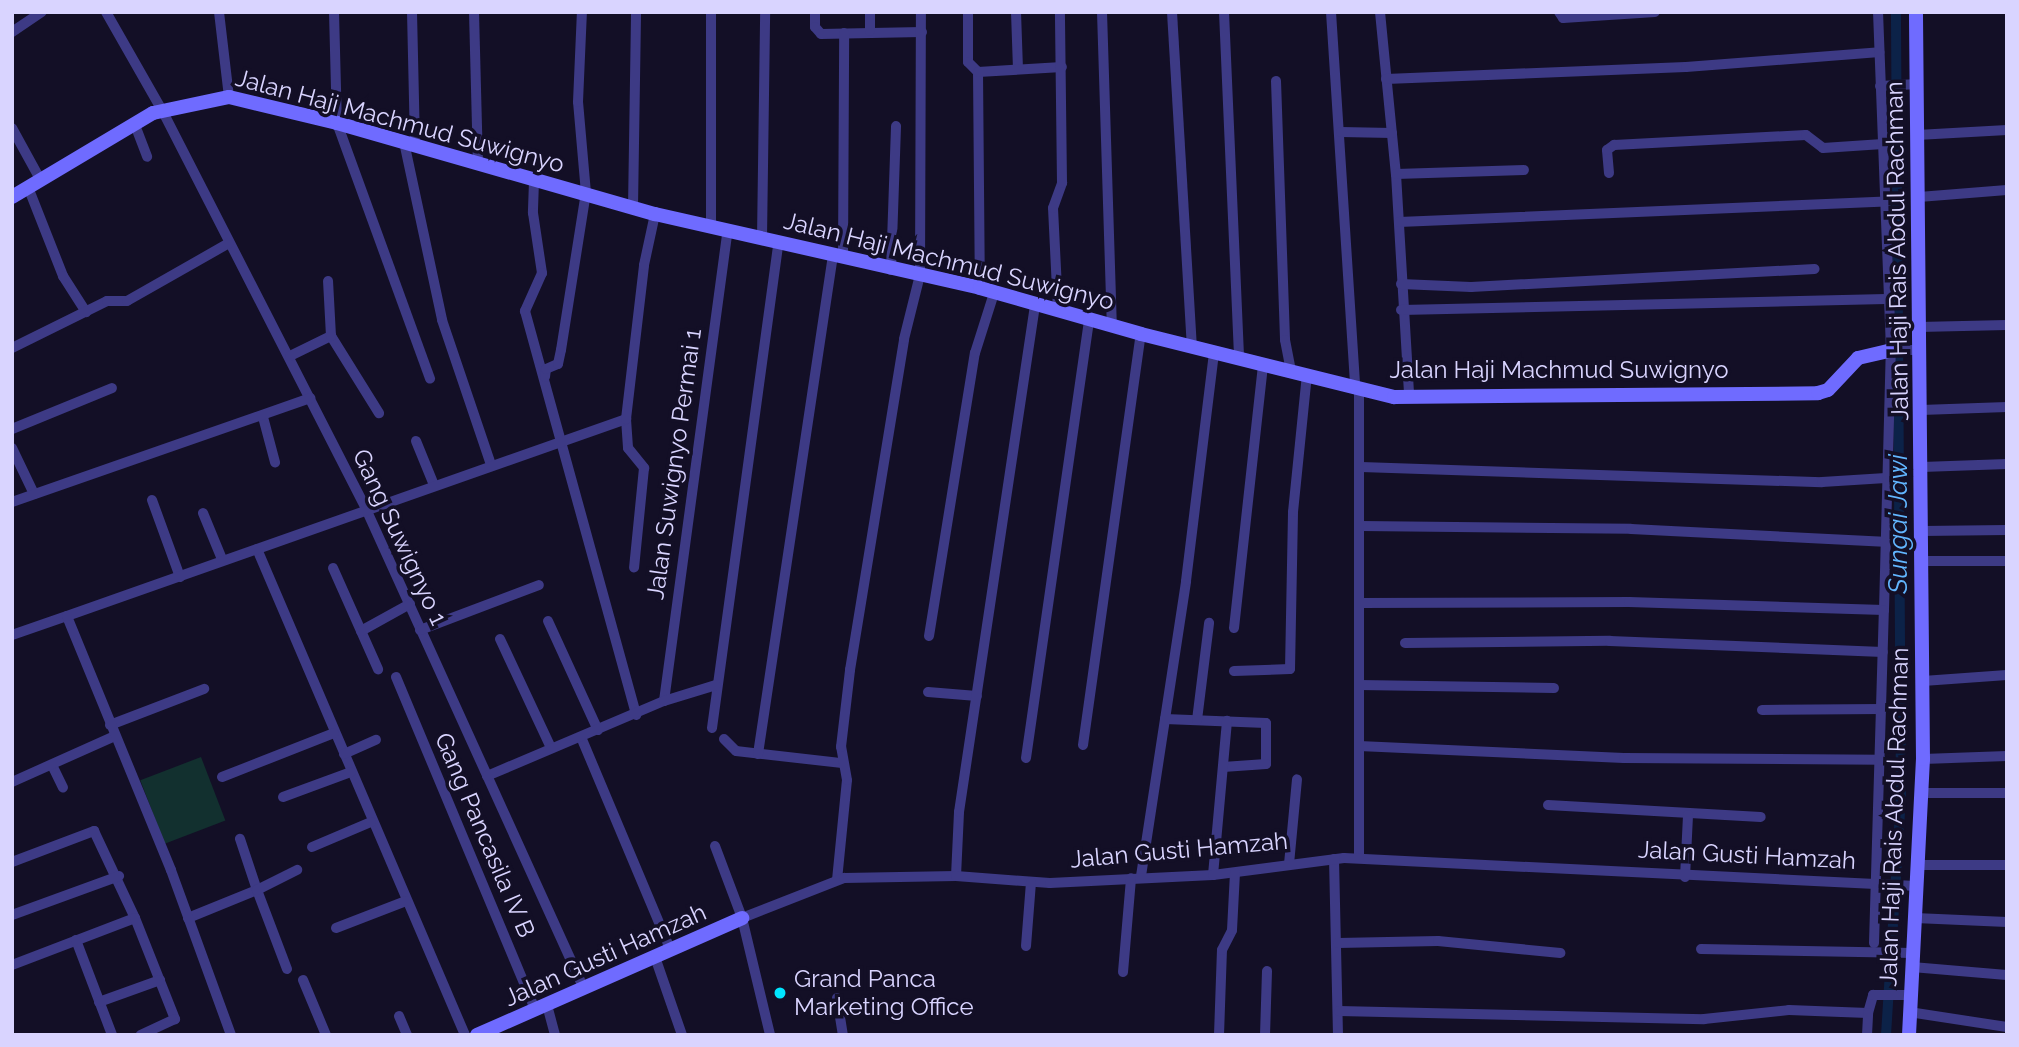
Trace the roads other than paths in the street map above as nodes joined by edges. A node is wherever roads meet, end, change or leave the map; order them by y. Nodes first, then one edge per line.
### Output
1 (41, 12) edge
2 (106, 12) edge
3 (219, 12) edge
4 (334, 12) edge
5 (412, 12) edge
6 (474, 12) edge
7 (582, 12) edge
8 (636, 12) edge
9 (711, 12) edge
10 (765, 12) edge
11 (815, 12) edge
12 (870, 12) edge
13 (921, 12) edge
14 (968, 12) edge
15 (1016, 12) edge
16 (1060, 12) edge
17 (1102, 12) edge
18 (1172, 12) edge
19 (1224, 12) edge
20 (1331, 12) edge
21 (1380, 12) edge
22 (1559, 12) edge
23 (1655, 12) edge
24 (1878, 12) edge
25 (1916, 12) edge
26 (870, 31) junction
27 (12, 32) edge
28 (922, 32) junction
29 (844, 33) junction
30 (1879, 52) junction
31 (1062, 67) junction
32 (1018, 69) junction
33 (978, 72) junction
34 (1386, 79) junction
35 (1276, 81) dead end
36 (1912, 84) junction
37 (1882, 86) junction
38 (229, 97) junction
39 (162, 110) junction
40 (338, 123) junction
41 (135, 124) junction
42 (896, 126) dead end
43 (12, 128) edge
44 (2007, 130) edge
45 (1341, 132) junction
46 (1392, 133) junction
47 (1917, 135) junction
48 (410, 144) junction
49 (1883, 144) junction
50 (147, 157) dead end
51 (478, 164) junction
52 (1524, 170) dead end
53 (1609, 173) dead end
54 (1395, 174) junction
55 (534, 181) junction
56 (34, 183) junction
57 (2007, 190) edge
58 (586, 194) junction
59 (12, 197) edge
60 (1919, 197) junction
61 (1886, 202) junction
62 (633, 207) junction
63 (654, 214) junction
64 (1399, 222) junction
65 (711, 227) junction
66 (727, 232) junction
67 (762, 238) junction
68 (779, 242) junction
69 (229, 243) junction
70 (838, 257) junction
71 (1815, 269) dead end
72 (891, 270) junction
73 (920, 275) junction
74 (328, 281) dead end
75 (1401, 284) junction
76 (987, 291) junction
77 (1886, 299) junction
78 (1035, 305) junction
79 (1058, 310) junction
80 (1401, 310) junction
81 (86, 313) junction
82 (1089, 318) junction
83 (1112, 325) junction
84 (2007, 325) edge
85 (1919, 327) junction
86 (1140, 334) junction
87 (331, 336) junction
88 (1192, 346) junction
89 (12, 348) edge
90 (1893, 350) junction
91 (1917, 351) junction
92 (1214, 352) junction
93 (290, 356) junction
94 (1239, 359) junction
95 (1263, 364) junction
96 (1291, 370) junction
97 (1307, 375) junction
98 (545, 378) junction
99 (430, 379) dead end
100 (112, 388) dead end
101 (1357, 389) junction
102 (1409, 396) junction
103 (310, 398) junction
104 (2007, 407) edge
105 (1921, 410) junction
106 (379, 413) dead end
107 (263, 417) junction
108 (626, 419) junction
109 (12, 429) edge
110 (416, 441) dead end
111 (562, 441) junction
112 (12, 448) edge
113 (275, 462) dead end
114 (2007, 464) edge
115 (491, 465) junction
116 (1361, 467) junction
117 (1922, 467) junction
118 (1886, 478) junction
119 (434, 485) junction
120 (34, 494) junction
121 (152, 500) dead end
122 (12, 502) edge
123 (366, 509) junction
124 (203, 513) dead end
125 (1360, 526) junction
126 (2007, 530) edge
127 (1922, 531) junction
128 (1884, 542) junction
129 (257, 549) junction
130 (222, 559) junction
131 (1922, 561) junction
132 (2007, 561) edge
133 (333, 568) dead end
134 (634, 568) dead end
135 (180, 577) junction
136 (539, 585) dead end
137 (1360, 603) junction
138 (410, 604) junction
139 (1884, 610) junction
140 (67, 616) junction
141 (548, 621) dead end
142 (1209, 623) dead end
143 (1234, 628) dead end
144 (420, 630) junction
145 (361, 631) junction
146 (12, 635) edge
147 (929, 636) dead end
148 (500, 639) dead end
149 (1405, 643) dead end
150 (1883, 652) junction
151 (378, 669) dead end
152 (1234, 671) dead end
153 (2007, 675) edge
154 (396, 677) dead end
155 (1923, 681) junction
156 (716, 685) junction
157 (1359, 685) junction
158 (1554, 688) dead end
159 (204, 689) dead end
160 (928, 692) dead end
161 (977, 696) junction
162 (664, 701) junction
163 (1882, 709) junction
164 (1762, 710) dead end
165 (636, 715) junction
166 (1166, 719) junction
167 (1197, 720) junction
168 (1227, 721) junction
169 (110, 725) junction
170 (712, 728) dead end
171 (598, 730) junction
172 (334, 733) junction
173 (115, 736) junction
174 (581, 737) junction
175 (724, 739) dead end
176 (376, 740) dead end
177 (1083, 746) dead end
178 (1359, 746) junction
179 (551, 748) junction
180 (344, 754) junction
181 (758, 754) junction
182 (2007, 756) edge
183 (1026, 758) dead end
184 (1923, 758) junction
185 (1881, 760) junction
186 (842, 763) junction
187 (52, 765) junction
188 (1223, 767) junction
189 (351, 772) junction
190 (487, 776) junction
191 (222, 777) dead end
192 (1297, 779) dead end
193 (12, 782) edge
194 (64, 788) dead end
195 (1920, 793) junction
196 (2007, 793) edge
197 (283, 797) dead end
198 (1548, 805) dead end
199 (1688, 815) junction
200 (1761, 817) dead end
201 (371, 822) junction
202 (240, 839) dead end
203 (715, 846) dead end
204 (312, 848) dead end
205 (1359, 858) junction
206 (1334, 859) junction
207 (12, 862) edge
208 (1290, 864) junction
209 (1919, 865) junction
210 (2007, 865) edge
211 (297, 870) dead end
212 (1235, 873) junction
213 (1213, 875) junction
214 (119, 876) junction
215 (956, 876) junction
216 (1135, 877) junction
217 (1685, 877) junction
218 (837, 880) junction
219 (1031, 882) junction
220 (1879, 884) junction
221 (1912, 886) junction
222 (257, 890) junction
223 (406, 901) junction
224 (12, 915) edge
225 (135, 918) junction
226 (188, 918) junction
227 (742, 918) junction
228 (1915, 918) junction
229 (2007, 922) edge
230 (336, 928) dead end
231 (76, 940) junction
232 (1338, 943) junction
233 (1874, 943) dead end
234 (1026, 947) dead end
235 (1701, 948) dead end
236 (671, 951) junction
237 (1560, 953) dead end
238 (655, 957) junction
239 (1909, 958) junction
240 (12, 965) edge
241 (287, 969) dead end
242 (1267, 971) dead end
243 (1124, 972) dead end
244 (2007, 975) edge
245 (160, 980) junction
246 (303, 980) dead end
247 (584, 989) junction
248 (1905, 994) junction
249 (837, 998) dead end
250 (99, 1002) junction
251 (541, 1007) junction
252 (1339, 1011) junction
253 (1909, 1012) junction
254 (1868, 1013) junction
255 (399, 1016) dead end
256 (2007, 1027) edge
257 (112, 1035) edge
258 (140, 1035) edge
259 (232, 1035) edge
260 (326, 1035) edge
261 (407, 1035) edge
262 (466, 1035) edge
263 (477, 1035) edge
264 (555, 1035) edge
265 (682, 1035) edge
266 (770, 1035) edge
267 (843, 1035) edge
268 (1219, 1035) edge
269 (1265, 1035) edge
270 (1338, 1035) edge
271 (1867, 1035) edge
272 (1909, 1035) edge

1 - 27 street
2 - 39 street, Gang Suwignyo 1
3 - 38 street
4 - 40 street
5 - 48 street
6 - 51 street
7 - 58 street
8 - 62 street
9 - 65 street
10 - 67 street
11 - 29 street
12 - 26 street
13 - 28 street
14 - 33 street
15 - 32 street
16 - 31 street
17 - 83 street
18 - 88 street
19 - 94 street
20 - 45 street
21 - 34 street
22 - 23 street
24 - 30 street
25 - 36 street, Jalan Haji Rais Abdul Rachman
26 - 28 street
26 - 29 street
28 - 73 street
29 - 70 street
30 - 34 street
30 - 37 street
31 - 32 street
31 - 79 street
32 - 33 street
33 - 76 street
34 - 46 street
35 - 96 street
36 - 37 street
36 - 47 street, Jalan Haji Rais Abdul Rachman
37 - 49 street
38 - 39 street, Jalan Haji Machmud Suwignyo
38 - 40 street, Jalan Haji Machmud Suwignyo
39 - 41 street, Jalan Haji Machmud Suwignyo
39 - 69 street, Gang Suwignyo 1
40 - 48 street, Jalan Haji Machmud Suwignyo
40 - 99 street
41 - 50 street
41 - 56 street, Jalan Haji Machmud Suwignyo
42 - 72 street
43 - 56 street
44 - 47 street
45 - 46 street
45 - 101 street
46 - 54 street
47 - 60 street, Jalan Haji Rais Abdul Rachman
48 - 51 street, Jalan Haji Machmud Suwignyo
48 - 115 street
49 - 53 street
49 - 61 street
51 - 55 street, Jalan Haji Machmud Suwignyo
52 - 54 street
54 - 64 street
55 - 58 street, Jalan Haji Machmud Suwignyo
55 - 98 street
56 - 59 street, Jalan Haji Machmud Suwignyo
56 - 81 street
57 - 60 street
58 - 62 street, Jalan Haji Machmud Suwignyo
58 - 98 street
60 - 85 street, Jalan Haji Rais Abdul Rachman
61 - 64 street
61 - 77 street
62 - 63 street, Jalan Haji Machmud Suwignyo
63 - 65 street, Jalan Haji Machmud Suwignyo
63 - 108 street
64 - 75 street
65 - 66 street, Jalan Haji Machmud Suwignyo
66 - 67 street, Jalan Haji Machmud Suwignyo
66 - 162 street, Jalan Suwignyo Permai 1
67 - 68 street, Jalan Haji Machmud Suwignyo
68 - 70 street, Jalan Haji Machmud Suwignyo
68 - 156 street
69 - 81 street
69 - 93 street, Gang Suwignyo 1
70 - 72 street, Jalan Haji Machmud Suwignyo
70 - 181 street
71 - 75 street
72 - 73 street, Jalan Haji Machmud Suwignyo
73 - 76 street, Jalan Haji Machmud Suwignyo
73 - 186 street
74 - 87 street
75 - 80 street
76 - 78 street, Jalan Haji Machmud Suwignyo
76 - 147 street
77 - 80 street
77 - 90 street
78 - 79 street, Jalan Haji Machmud Suwignyo
78 - 161 street
79 - 82 street, Jalan Haji Machmud Suwignyo
80 - 102 street
81 - 89 street
82 - 83 street, Jalan Haji Machmud Suwignyo
82 - 183 street
83 - 86 street, Jalan Haji Machmud Suwignyo
84 - 85 street
85 - 91 street, Jalan Haji Rais Abdul Rachman
86 - 88 street, Jalan Haji Machmud Suwignyo
86 - 177 street
87 - 93 street
87 - 106 street
88 - 92 street, Jalan Haji Machmud Suwignyo
90 - 91 street
90 - 102 street, Jalan Haji Machmud Suwignyo
90 - 118 street
91 - 105 street, Jalan Haji Rais Abdul Rachman
92 - 94 street, Jalan Haji Machmud Suwignyo
92 - 166 street
93 - 103 street, Gang Suwignyo 1
94 - 95 street, Jalan Haji Machmud Suwignyo
95 - 96 street, Jalan Haji Machmud Suwignyo
95 - 143 street
96 - 97 street, Jalan Haji Machmud Suwignyo
97 - 101 street, Jalan Haji Machmud Suwignyo
97 - 152 street
98 - 111 street
100 - 109 street
101 - 102 street, Jalan Haji Machmud Suwignyo
101 - 116 street
103 - 107 street
103 - 123 street, Gang Suwignyo 1
104 - 105 street
105 - 117 street, Jalan Haji Rais Abdul Rachman
107 - 113 street
107 - 120 street
108 - 111 street
108 - 134 street
110 - 119 street
111 - 115 street
111 - 165 street
112 - 120 street
114 - 117 street
115 - 119 street
116 - 118 street
116 - 125 street
117 - 127 street, Jalan Haji Rais Abdul Rachman
118 - 128 street
119 - 123 street
120 - 122 street
121 - 135 street
123 - 129 street
123 - 138 street, Gang Suwignyo 1
124 - 130 street
125 - 128 street
125 - 137 street
126 - 127 street
127 - 131 street, Jalan Haji Rais Abdul Rachman
128 - 139 street
129 - 130 street
129 - 172 street
130 - 135 street
131 - 132 street
131 - 155 street, Jalan Haji Rais Abdul Rachman
133 - 145 street
135 - 140 street
136 - 144 street
137 - 139 street
137 - 157 street
138 - 144 street, Gang Suwignyo 1
138 - 145 street
139 - 150 street
140 - 146 street
140 - 169 street
141 - 171 street
142 - 167 street
144 - 190 street, Gang Suwignyo 1
145 - 151 street
148 - 179 street
149 - 150 street
150 - 163 street
153 - 155 street
154 - 251 street, Gang Pancasila IV B
155 - 184 street, Jalan Haji Rais Abdul Rachman
156 - 162 street
156 - 170 street
157 - 158 street
157 - 178 street
159 - 169 street
160 - 161 street
161 - 215 street
162 - 165 street
163 - 164 street
163 - 185 street
165 - 171 street
166 - 167 street
166 - 216 street
167 - 168 street
168 - 188 street
168 - 188 street
169 - 173 street
171 - 174 street
172 - 180 street
172 - 191 street
173 - 187 street
173 - 226 street
174 - 179 street
174 - 236 street
175 - 181 street
176 - 180 street
178 - 185 street
178 - 205 street
179 - 190 street
180 - 189 street
181 - 186 street
182 - 184 street
184 - 195 street, Jalan Haji Rais Abdul Rachman
185 - 220 street
186 - 218 street
187 - 193 street
187 - 194 street
188 - 213 street
189 - 197 street
189 - 201 street
190 - 247 street, Gang Suwignyo 1
192 - 208 street
195 - 196 street
195 - 209 street, Jalan Haji Rais Abdul Rachman
198 - 199 street
199 - 200 street
199 - 217 street
201 - 204 street
201 - 223 street
202 - 222 street
203 - 227 street
205 - 206 street, Jalan Gusti Hamzah
205 - 217 street, Jalan Gusti Hamzah
206 - 208 street, Jalan Gusti Hamzah
206 - 232 street
207 - 214 street
208 - 212 street, Jalan Gusti Hamzah
209 - 210 street
209 - 221 street, Jalan Haji Rais Abdul Rachman
211 - 222 street
212 - 213 street, Jalan Gusti Hamzah
212 - 268 street
213 - 216 street, Jalan Gusti Hamzah
214 - 224 street
214 - 225 street
215 - 218 street, Jalan Gusti Hamzah
215 - 219 street, Jalan Gusti Hamzah
216 - 219 street, Jalan Gusti Hamzah
216 - 243 street
217 - 220 street, Jalan Gusti Hamzah
218 - 227 street, Jalan Gusti Hamzah
219 - 234 street
220 - 221 street, Jalan Gusti Hamzah
220 - 233 street
221 - 228 street, Jalan Haji Rais Abdul Rachman
222 - 226 street
222 - 241 street
223 - 230 street
223 - 262 street
225 - 231 street
225 - 245 street
226 - 259 street
227 - 236 street, Jalan Gusti Hamzah
227 - 266 street
228 - 229 street
228 - 239 street, Jalan Haji Rais Abdul Rachman
231 - 240 street
231 - 250 street
232 - 237 street
232 - 252 street
235 - 239 street
236 - 238 street, Jalan Gusti Hamzah
238 - 247 street, Jalan Gusti Hamzah
238 - 265 street
239 - 244 street
239 - 248 street, Jalan Haji Rais Abdul Rachman
242 - 269 street
245 - 250 street
245 - 258 street
246 - 260 street
247 - 251 street, Jalan Gusti Hamzah
248 - 253 street, Jalan Haji Rais Abdul Rachman
248 - 254 street
249 - 267 street
250 - 257 street
251 - 263 street, Jalan Gusti Hamzah
251 - 264 street, Gang Pancasila IV B
252 - 254 street
252 - 270 street
253 - 256 street
253 - 272 street, Jalan Haji Rais Abdul Rachman
254 - 271 street
255 - 261 street

